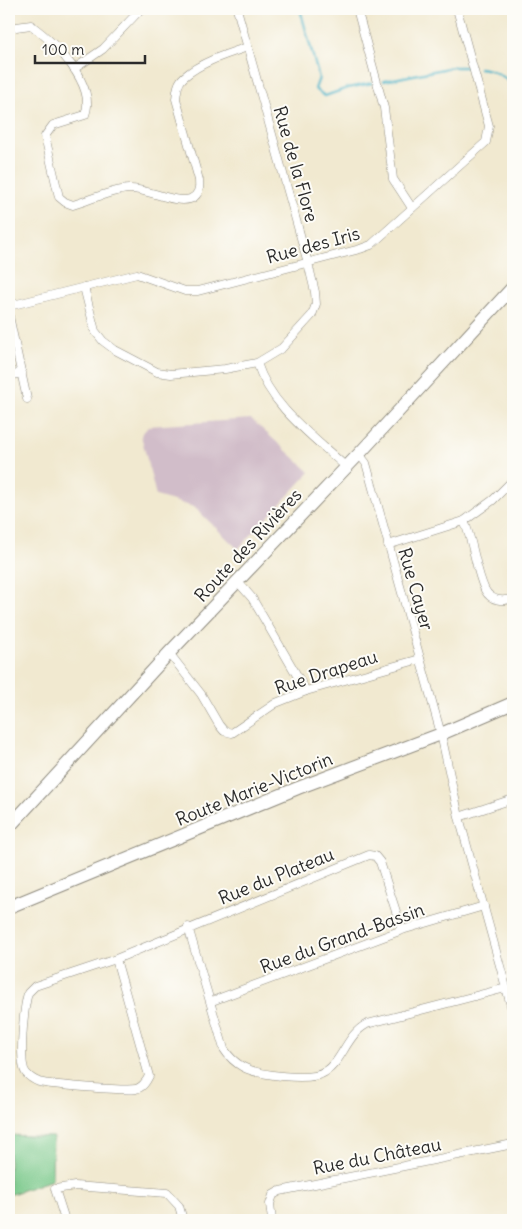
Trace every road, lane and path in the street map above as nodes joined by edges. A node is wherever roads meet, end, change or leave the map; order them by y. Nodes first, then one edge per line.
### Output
1 (141, 9) edge
2 (237, 9) edge
3 (357, 9) edge
4 (457, 9) edge
5 (9, 28) edge
6 (248, 47) junction
7 (74, 69) junction
8 (412, 208) junction
9 (308, 263) junction
10 (84, 288) junction
11 (513, 288) edge
12 (9, 306) edge
13 (9, 316) edge
14 (257, 363) junction
15 (22, 373) junction
16 (9, 376) edge
17 (27, 400) dead end
18 (359, 454) junction
19 (346, 467) junction
20 (513, 480) edge
21 (464, 521) junction
22 (388, 545) junction
23 (238, 582) junction
24 (513, 598) edge
25 (169, 653) junction
26 (420, 659) junction
27 (306, 691) junction
28 (513, 703) edge
29 (441, 734) junction
30 (513, 800) edge
31 (459, 817) junction
32 (9, 827) edge
33 (484, 906) junction
34 (9, 907) edge
35 (188, 927) junction
36 (402, 930) junction
37 (116, 959) junction
38 (506, 988) junction
39 (212, 1001) junction
40 (513, 1012) edge
41 (513, 1144) edge
42 (65, 1220) edge
43 (183, 1220) edge
44 (272, 1220) edge

1 - 7 street
2 - 6 street, Rue de la Flore
3 - 8 street
4 - 8 street, Rue des Iris
5 - 7 street
6 - 7 street
6 - 9 street, Rue de la Flore
8 - 9 street, Rue des Iris
9 - 10 street, Rue des Iris
9 - 14 street, Rue de la Flore
10 - 12 street, Rue des Iris
10 - 14 street, Rue de la Flore
11 - 18 main road, Route des Rivières
13 - 15 street
14 - 19 street
15 - 16 street
15 - 17 street
18 - 19 main road, Route des Rivières
18 - 22 street, Rue Cayer
19 - 23 main road, Route des Rivières
20 - 21 street
21 - 22 street
21 - 24 street
22 - 26 street, Rue Cayer
23 - 25 main road, Route des Rivières
23 - 27 street
25 - 27 street, Rue Drapeau
25 - 32 main road, Route des Rivières
26 - 27 street, Rue Drapeau
26 - 29 street, Rue Cayer
28 - 29 main road, Route Marie-Victorin
29 - 31 street
29 - 34 main road, Route Marie-Victorin
30 - 31 street
31 - 33 street
33 - 36 street, Rue du Grand-Bassin
33 - 38 street
35 - 36 street, Rue du Plateau
35 - 37 street, Rue du Plateau
35 - 39 street
36 - 39 street, Rue du Grand-Bassin
37 - 37 street, Rue du Plateau
38 - 39 street
38 - 40 street
41 - 44 street, Rue du Château
42 - 43 street

